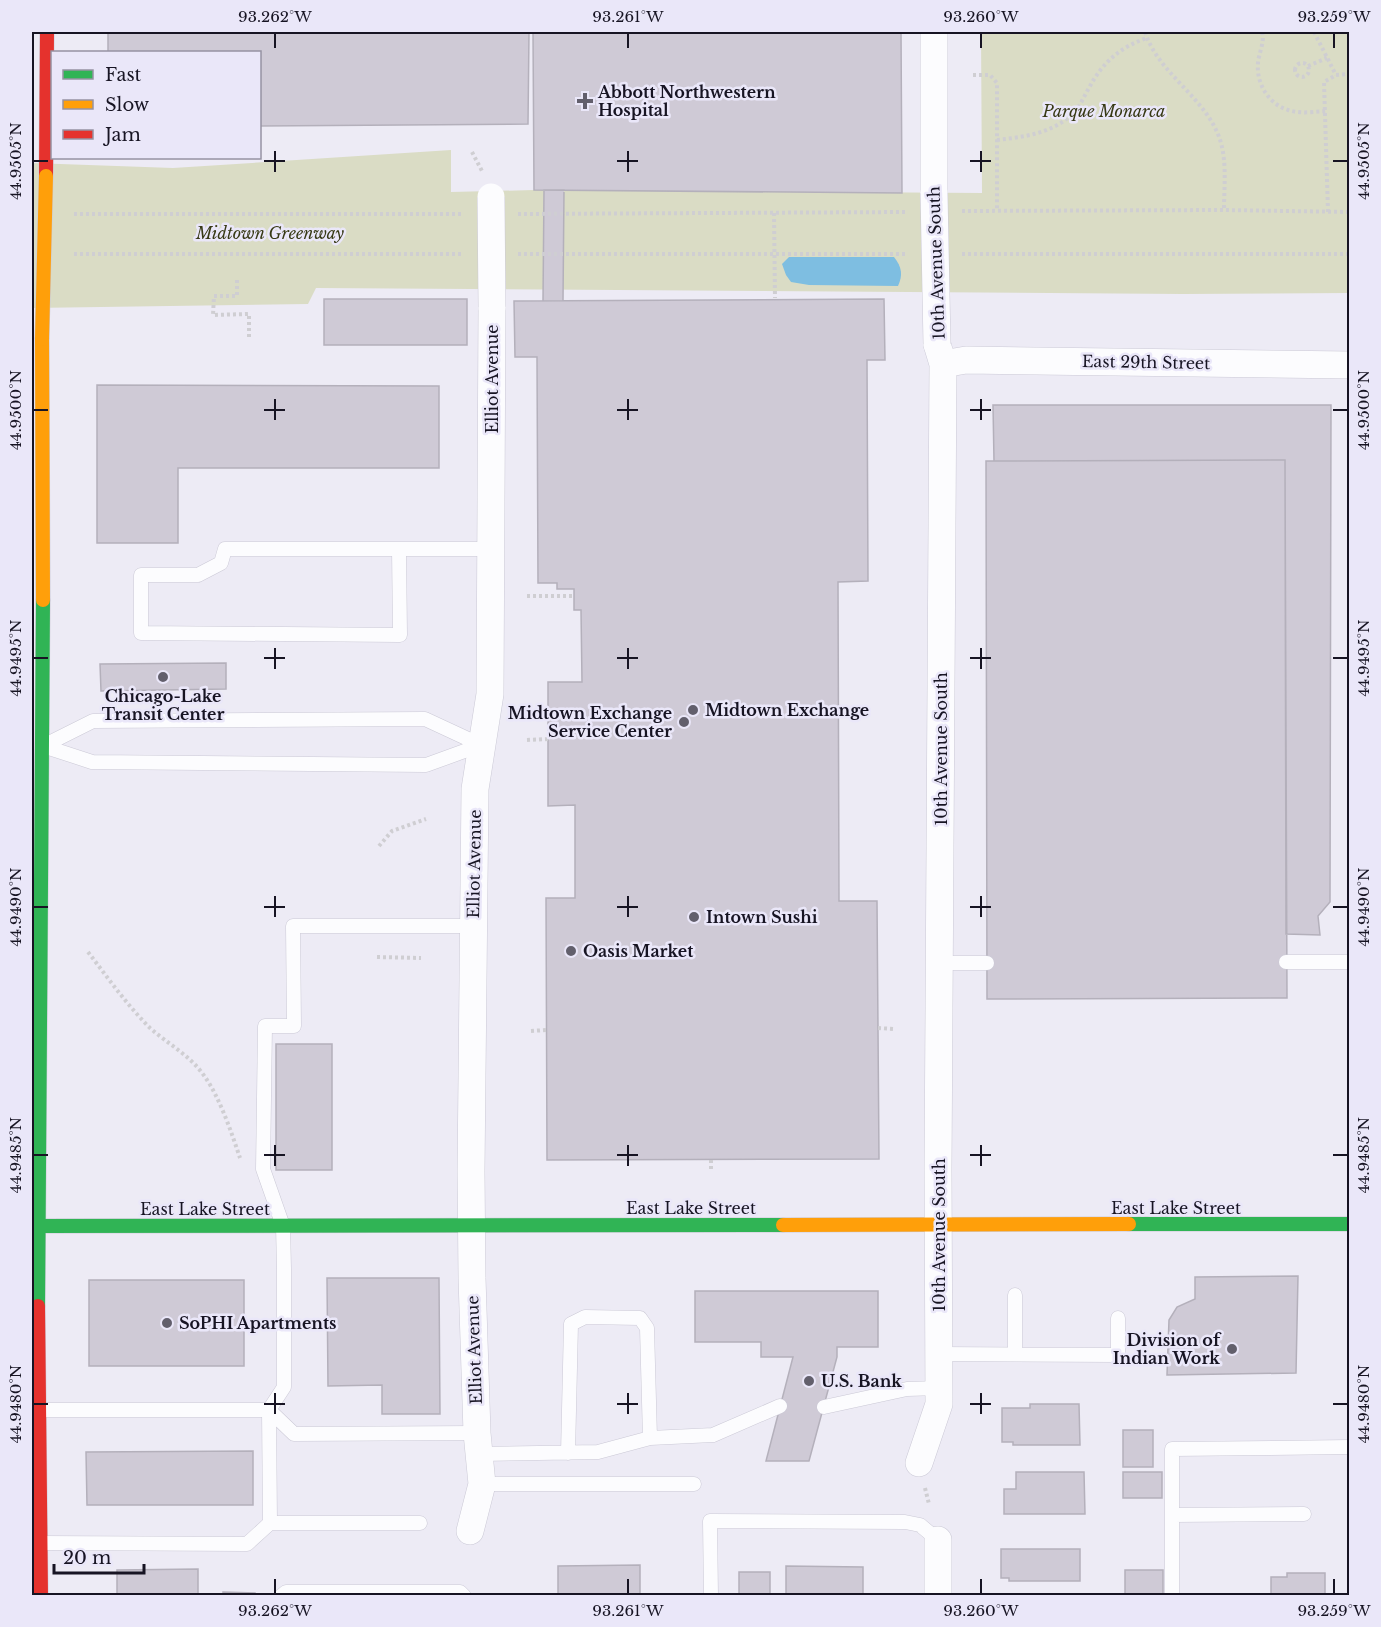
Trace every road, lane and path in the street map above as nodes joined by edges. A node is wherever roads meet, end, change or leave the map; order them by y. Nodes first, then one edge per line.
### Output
1 (47, 32) edge
2 (934, 32) edge
3 (1145, 32) edge
4 (1262, 32) edge
5 (1314, 32) edge
6 (1147, 38) junction
7 (1327, 58) junction
8 (1308, 66) junction
9 (1350, 74) edge
10 (973, 75) dead end
11 (1336, 75) junction
12 (1326, 111) junction
13 (32, 121) edge
14 (46, 121) junction
15 (997, 140) junction
16 (491, 197) dead end
17 (997, 210) junction
18 (1224, 210) junction
19 (962, 211) dead end
20 (914, 212) dead end
21 (1328, 212) junction
22 (1350, 212) edge
23 (774, 213) junction
24 (66, 214) dead end
25 (467, 214) dead end
26 (514, 214) dead end
27 (918, 254) dead end
28 (954, 254) dead end
29 (1350, 254) edge
30 (66, 255) dead end
31 (464, 255) dead end
32 (512, 255) dead end
33 (774, 255) junction
34 (237, 280) dead end
35 (775, 298) dead end
36 (249, 339) dead end
37 (940, 354) junction
38 (1350, 365) edge
39 (37, 469) edge
40 (399, 549) junction
41 (491, 549) junction
42 (527, 596) dead end
43 (574, 596) dead end
44 (548, 739) dead end
45 (527, 740) dead end
46 (481, 745) junction
47 (43, 746) junction
48 (426, 819) dead end
49 (379, 846) dead end
50 (474, 926) junction
51 (88, 952) dead end
52 (377, 957) dead end
53 (422, 958) dead end
54 (1286, 962) dead end
55 (1350, 962) edge
56 (940, 963) junction
57 (987, 963) dead end
58 (878, 1028) dead end
59 (894, 1029) dead end
60 (546, 1030) dead end
61 (531, 1031) dead end
62 (711, 1160) dead end
63 (242, 1164) dead end
64 (711, 1170) dead end
65 (1350, 1224) edge
66 (939, 1225) junction
67 (34, 1226) edge
68 (283, 1226) junction
69 (471, 1226) junction
70 (1015, 1295) dead end
71 (1118, 1318) dead end
72 (939, 1354) junction
73 (1015, 1354) junction
74 (939, 1388) junction
75 (780, 1406) dead end
76 (824, 1407) dead end
77 (39, 1410) junction
78 (269, 1410) junction
79 (650, 1438) junction
80 (478, 1444) junction
81 (1350, 1446) edge
82 (568, 1453) junction
83 (919, 1463) joint
84 (36, 1481) edge
85 (482, 1484) junction
86 (694, 1484) dead end
87 (1304, 1514) dead end
88 (1172, 1515) junction
89 (270, 1523) junction
90 (420, 1523) dead end
91 (470, 1531) dead end
92 (938, 1540) junction
93 (40, 1544) junction
94 (41, 1596) edge
95 (281, 1596) edge
96 (464, 1596) edge
97 (711, 1596) edge
98 (938, 1596) edge
99 (1172, 1596) edge

1 - 14 street
2 - 37 street, 10th Avenue South, bridge
3 - 6 path
4 - 12 path
5 - 7 path
6 - 15 path
6 - 18 path
7 - 8 path
7 - 11 path
8 - 8 path
9 - 11 path
10 - 15 path
11 - 12 path
12 - 21 path
13 - 14 lane
14 - 39 street, bridge
15 - 17 path
16 - 41 street, Elliot Avenue, bridge
17 - 18 path
17 - 19 path
18 - 21 path
20 - 23 path
21 - 22 path
23 - 26 path
23 - 33 path
24 - 25 path
27 - 33 path
28 - 29 path
30 - 31 path
32 - 33 path
33 - 35 path
34 - 36 path
37 - 38 street, East 29th Street
37 - 56 street, 10th Avenue South
39 - 47 street
40 - 40 lane
40 - 41 lane
41 - 46 street, Elliot Avenue
42 - 43 path
44 - 45 path
46 - 47 lane
46 - 47 lane
46 - 50 street, Elliot Avenue
47 - 67 street
48 - 49 path
50 - 68 lane
50 - 69 street, Elliot Avenue
51 - 63 path
52 - 53 path
54 - 55 lane
56 - 57 lane
56 - 66 street, 10th Avenue South
58 - 59 path
60 - 61 path
62 - 64 path
65 - 66 street, East Lake Street
66 - 69 street, East Lake Street
66 - 72 street, 10th Avenue South
67 - 68 street, East Lake Street
67 - 77 street
68 - 69 street, East Lake Street
68 - 78 lane
69 - 80 street, Elliot Avenue
70 - 73 lane
71 - 73 lane
72 - 73 lane
72 - 74 street, 10th Avenue South
74 - 76 lane
74 - 83 street, 10th Avenue South
75 - 79 lane
77 - 78 lane
77 - 84 street
78 - 80 lane
78 - 89 lane
79 - 82 lane
79 - 82 lane
80 - 82 lane
80 - 85 street, Elliot Avenue
81 - 88 lane
83 - 92 path
84 - 93 street
85 - 86 lane
85 - 91 street, Elliot Avenue
87 - 88 lane
88 - 99 lane
89 - 90 lane
89 - 93 lane
92 - 97 lane
92 - 98 street
93 - 94 street
95 - 96 lane

